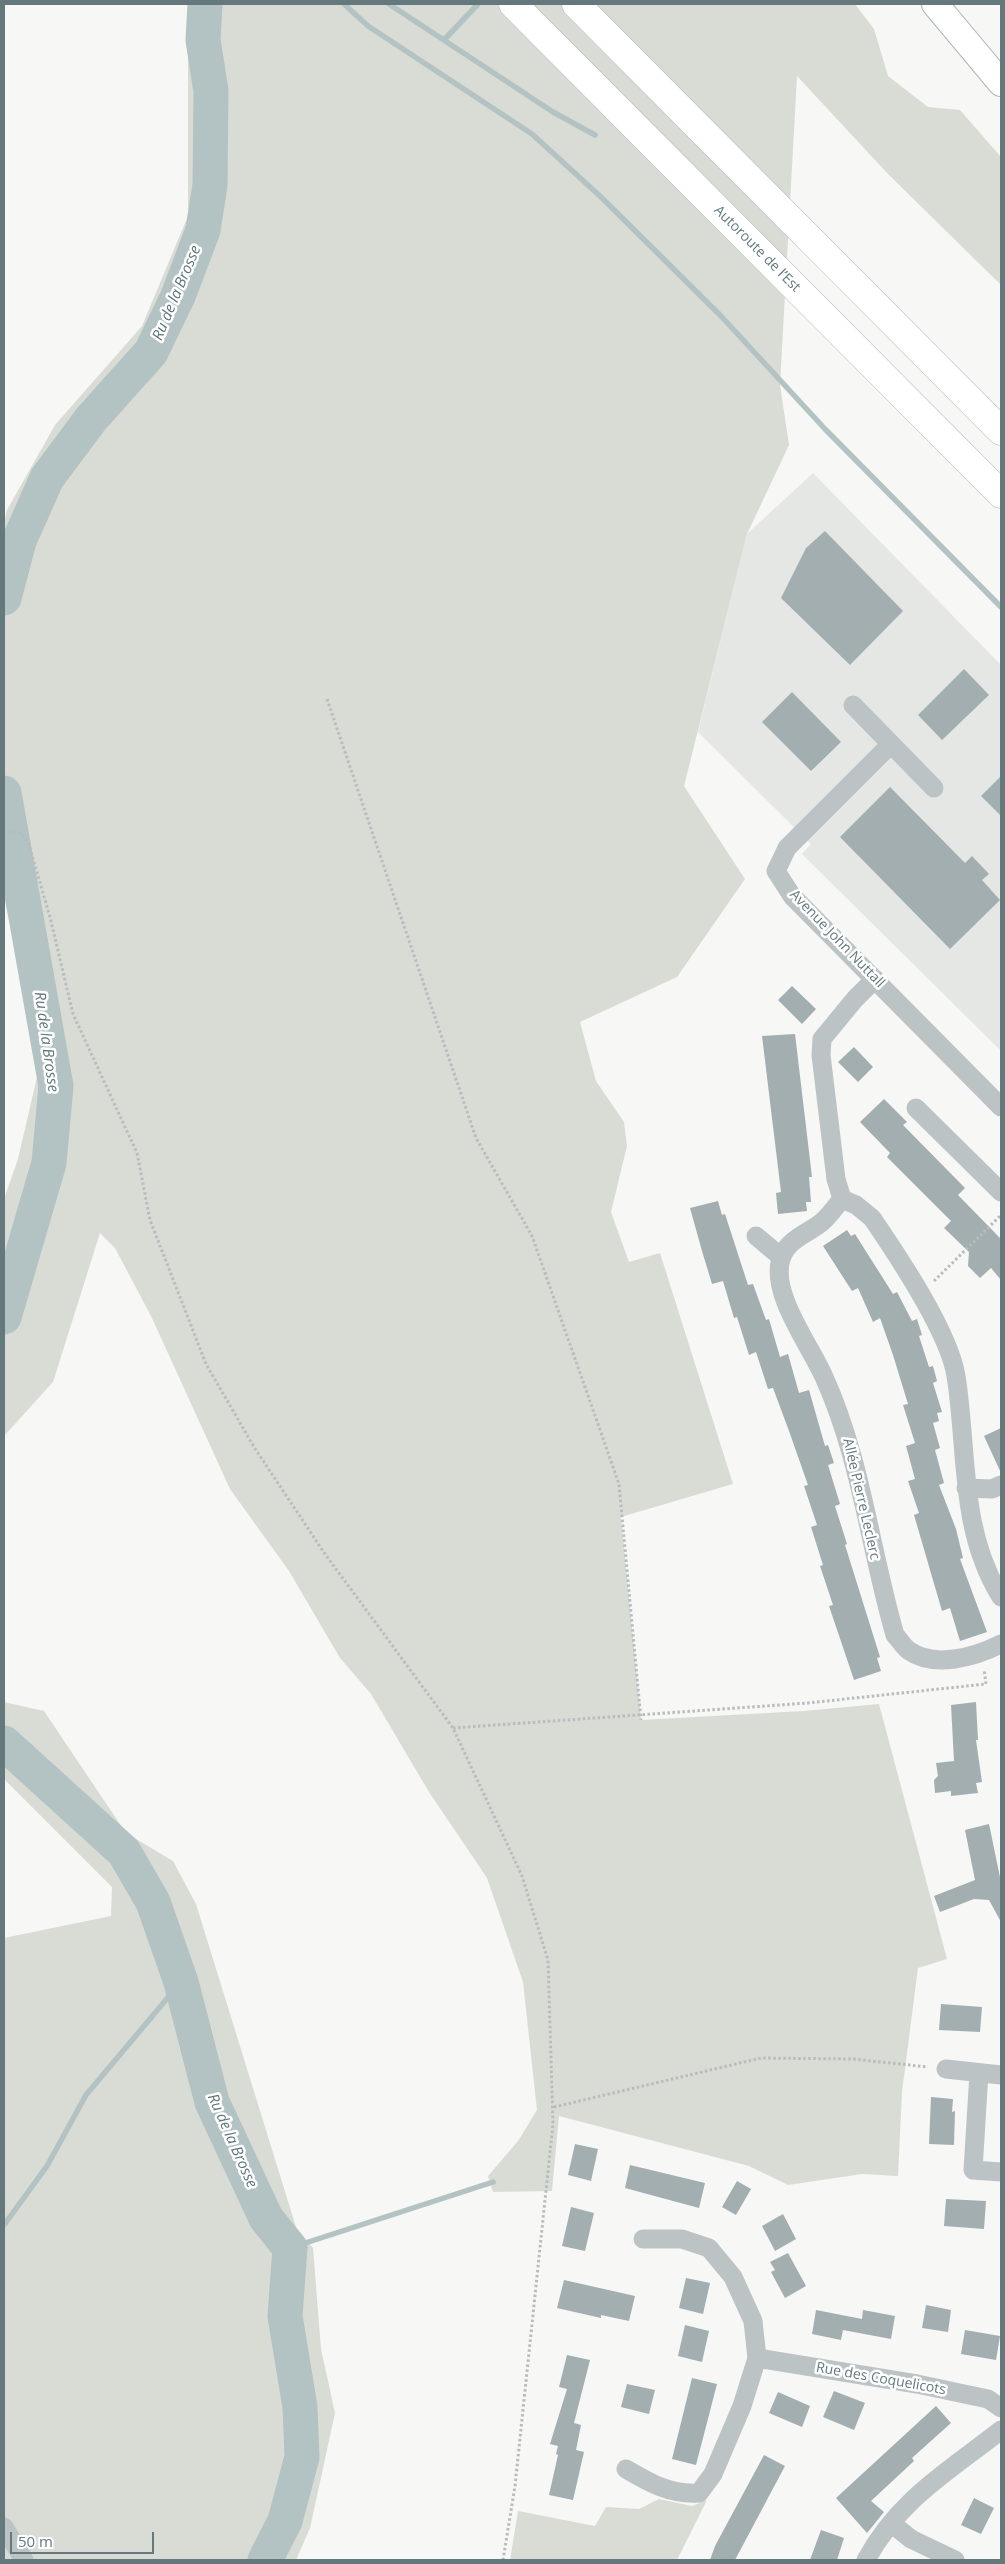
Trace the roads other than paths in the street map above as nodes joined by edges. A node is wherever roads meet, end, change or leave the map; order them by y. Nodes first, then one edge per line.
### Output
1 (513, 4) edge
2 (576, 4) edge
3 (935, 4) edge
4 (1001, 83) edge
5 (1001, 431) edge
6 (1001, 494) edge
7 (853, 705) dead end
8 (891, 744) junction
9 (934, 788) dead end
10 (875, 979) junction
11 (1001, 1107) edge
12 (916, 1108) dead end
13 (1001, 1192) edge
14 (842, 1199) junction
15 (756, 1236) dead end
16 (781, 1257) junction
17 (1001, 1485) edge
18 (966, 1488) junction
19 (1001, 1597) edge
20 (1001, 1644) edge
21 (946, 2069) road end
22 (979, 2073) junction
23 (1001, 2075) edge
24 (1001, 2172) edge
25 (643, 2239) dead end
26 (758, 2358) junction
27 (1001, 2408) edge
28 (1001, 2430) edge
29 (626, 2469) dead end
30 (891, 2523) junction
31 (4, 2527) edge
32 (24, 2560) edge
33 (866, 2560) edge
34 (955, 2560) edge

1 - 6 highway, Autoroute de l’Est
2 - 5 highway
3 - 4 main road
7 - 8 street
8 - 9 street
8 - 10 street, Avenue John Nuttall
10 - 11 street, Avenue John Nuttall
10 - 14 street
12 - 13 street
14 - 16 street
14 - 18 street
15 - 16 street
16 - 20 street, Allée Pierre Leclerc
17 - 18 street
18 - 19 street
21 - 22 street
22 - 23 street
22 - 24 street
25 - 26 street
26 - 27 street, Rue des Coquelicots
26 - 29 street
28 - 30 street
30 - 33 street
30 - 34 street
31 - 32 street

